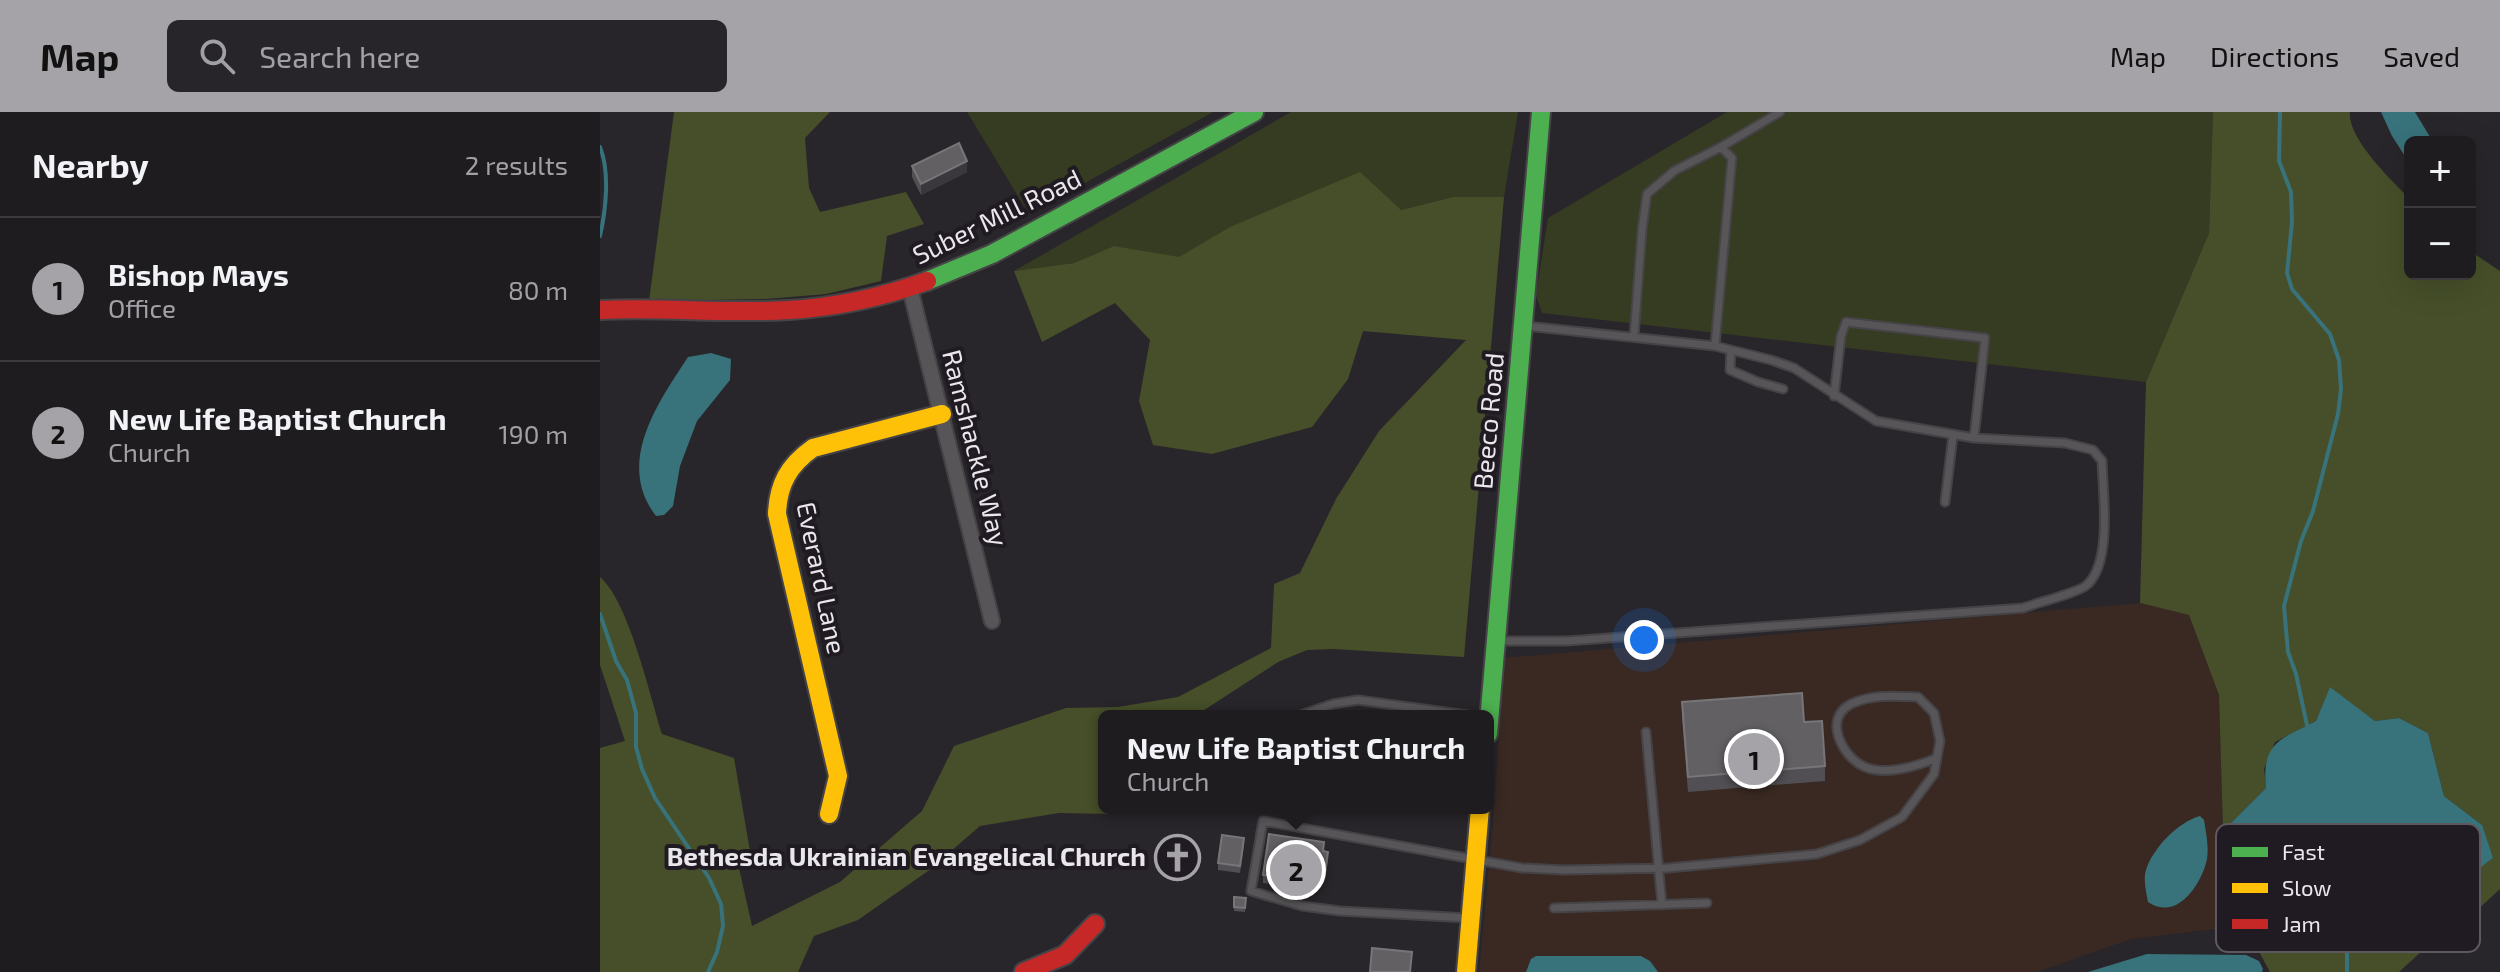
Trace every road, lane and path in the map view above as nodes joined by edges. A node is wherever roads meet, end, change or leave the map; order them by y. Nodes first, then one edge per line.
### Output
1 (1254, 112) edge
2 (1541, 112) edge
3 (1780, 112) edge
4 (1721, 147) junction
5 (910, 288) junction
6 (605, 310) edge
7 (1524, 326) junction
8 (1634, 337) junction
9 (1715, 346) junction
10 (1731, 350) junction
11 (1783, 389) dead end
12 (1834, 396) junction
13 (942, 414) junction
14 (1953, 435) junction
15 (1974, 438) junction
16 (1945, 502) dead end
17 (992, 621) dead end
18 (1495, 641) junction
19 (1316, 710) edge
20 (1416, 710) edge
21 (1486, 710) edge
22 (1646, 732) dead end
23 (1937, 758) junction
24 (829, 814) dead end
25 (1479, 814) edge
26 (1475, 861) junction
27 (1659, 868) junction
28 (1707, 903) dead end
29 (1662, 905) junction
30 (1554, 908) dead end
31 (1470, 918) junction
32 (1095, 924) dead end
33 (1034, 970) edge
34 (1466, 972) edge

1 - 5 street, Suber Mill Road
2 - 7 street, Beeco Road
3 - 4 lane
4 - 8 lane
4 - 9 lane
5 - 6 street, Suber Mill Road
5 - 13 street, Ramshackle Way
7 - 8 lane
7 - 18 street, Beeco Road
8 - 9 lane
9 - 10 lane
10 - 11 lane
10 - 12 lane
12 - 14 lane
12 - 15 lane
13 - 17 street, Ramshackle Way
13 - 24 street, Everard Lane
14 - 15 lane
14 - 16 lane
15 - 18 lane
18 - 21 street, Beeco Road
19 - 20 lane
22 - 27 lane
23 - 23 lane
23 - 27 lane
25 - 26 street
26 - 27 lane
26 - 31 street
26 - 31 lane
27 - 29 lane
28 - 29 lane
29 - 30 lane
31 - 34 street
32 - 33 street

